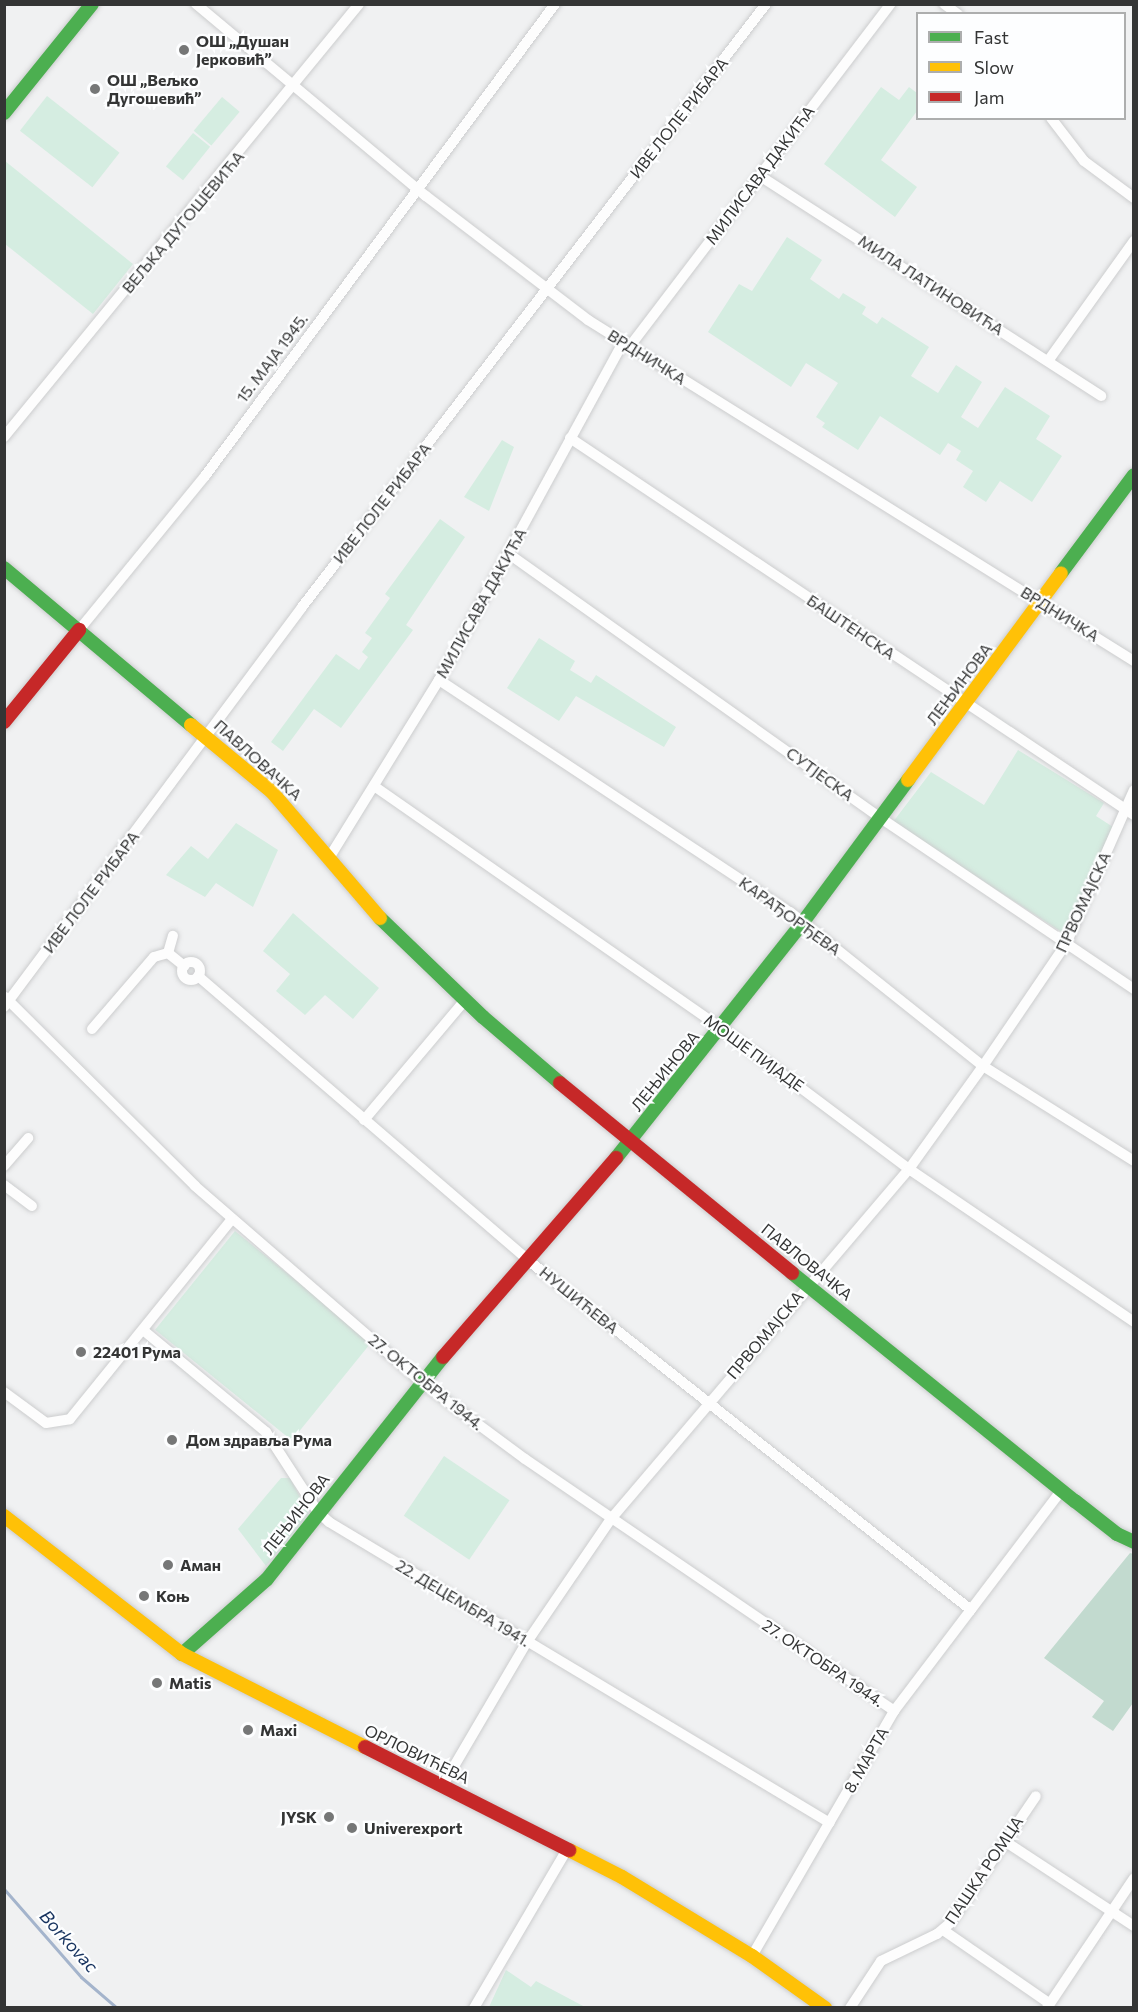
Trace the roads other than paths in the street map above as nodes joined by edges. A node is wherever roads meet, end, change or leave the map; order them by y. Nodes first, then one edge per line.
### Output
1 (92, 4) edge
2 (196, 4) edge
3 (359, 4) edge
4 (555, 4) edge
5 (766, 4) edge
6 (891, 4) edge
7 (294, 87) junction
8 (4, 113) edge
9 (1053, 120) edge
10 (760, 176) junction
11 (417, 189) junction
12 (1134, 198) edge
13 (1134, 241) edge
14 (546, 290) junction
15 (626, 344) junction
16 (1048, 361) junction
17 (1101, 396) dead end
18 (4, 437) edge
19 (570, 438) junction
20 (1134, 475) edge
21 (509, 554) junction
22 (4, 568) edge
23 (1042, 602) junction
24 (79, 630) junction
25 (1134, 661) edge
26 (439, 680) junction
27 (964, 704) junction
28 (4, 722) edge
29 (207, 736) junction
30 (374, 786) junction
31 (1134, 790) edge
32 (1129, 813) edge
33 (879, 817) junction
34 (329, 858) junction
35 (803, 922) junction
36 (173, 936) dead end
37 (1066, 944) junction
38 (168, 953) junction
39 (1134, 989) edge
40 (465, 1000) junction
41 (6, 1001) edge
42 (721, 1028) junction
43 (92, 1029) dead end
44 (983, 1066) junction
45 (364, 1120) junction
46 (28, 1138) dead end
47 (630, 1142) junction
48 (1134, 1161) edge
49 (4, 1166) edge
50 (909, 1169) junction
51 (4, 1185) edge
52 (32, 1206) dead end
53 (232, 1219) junction
54 (529, 1261) junction
55 (808, 1284) junction
56 (1134, 1322) edge
57 (142, 1330) junction
58 (421, 1382) junction
59 (4, 1392) edge
60 (708, 1404) junction
61 (1062, 1490) junction
62 (318, 1512) junction
63 (4, 1516) edge
64 (611, 1519) junction
65 (1134, 1542) edge
66 (971, 1610) junction
67 (527, 1642) junction
68 (182, 1654) junction
69 (894, 1711) junction
70 (443, 1785) junction
71 (1036, 1796) dead end
72 (830, 1823) junction
73 (1006, 1842) junction
74 (568, 1848) junction
75 (1134, 1878) edge
76 (1110, 1913) junction
77 (1134, 1926) edge
78 (943, 1930) junction
79 (752, 1956) junction
80 (1048, 2006) edge
81 (474, 2007) edge
82 (825, 2007) edge
83 (850, 2007) edge

1 - 8 street
2 - 7 street, ВРДНИЧКА
3 - 7 street, ВЕЉКА ДУГОШЕВИЋА
4 - 11 street, 15. МАЈА 1945.
5 - 14 street, ИВЕ ЛОЛЕ РИБАРА
6 - 10 street, МИЛИСАВА ДАКИЋА
7 - 11 street, ВРДНИЧКА
7 - 18 street, ВЕЉКА ДУГОШЕВИЋА
9 - 12 street
10 - 15 street, МИЛИСАВА ДАКИЋА
10 - 16 street, МИЛА ЛАТИНОВИЋА
11 - 14 street, ВРДНИЧКА
11 - 24 street, 15. МАЈА 1945.
13 - 16 street
14 - 15 street, ВРДНИЧКА
14 - 29 street, ИВЕ ЛОЛЕ РИБАРА
15 - 19 street, МИЛИСАВА ДАКИЋА
15 - 23 street, ВРДНИЧКА
16 - 17 street, МИЛА ЛАТИНОВИЋА
19 - 21 street, МИЛИСАВА ДАКИЋА
19 - 27 street, БАШТЕНСКА
20 - 23 street, ЛЕЊИНОВА
21 - 26 street, МИЛИСАВА ДАКИЋА
21 - 33 street, СУТЈЕСКА
22 - 24 street, ПАВЛОВАЧКА
23 - 25 street, ВРДНИЧКА
23 - 27 street, ЛЕЊИНОВА
24 - 28 street, 15. МАЈА 1945.
24 - 29 street, ПАВЛОВАЧКА
26 - 30 street, МИЛИСАВА ДАКИЋА
26 - 35 street, КАРАЂОРЂЕВА
27 - 32 street, БАШТЕНСКА
27 - 33 street, ЛЕЊИНОВА
29 - 34 street, ПАВЛОВАЧКА
29 - 41 street, ИВЕ ЛОЛЕ РИБАРА
30 - 34 street, МИЛИСАВА ДАКИЋА
30 - 42 street, МОШЕ ПИЈАДЕ
31 - 32 street, ПРВОМАЈСКА
32 - 37 street, ПРВОМАЈСКА
33 - 35 street, ЛЕЊИНОВА
33 - 37 street, СУТЈЕСКА
34 - 40 street, ПАВЛОВАЧКА
35 - 42 street, ЛЕЊИНОВА
35 - 44 street, КАРАЂОРЂЕВА
36 - 38 street
37 - 39 street, СУТЈЕСКА
37 - 44 street, ПРВОМАЈСКА
38 - 43 street
38 - 45 street, НУШИЋЕВА
40 - 45 street
40 - 47 street, ПАВЛОВАЧКА
41 - 53 street, 27. ОКТОБРА 1944.
42 - 47 street, ЛЕЊИНОВА
42 - 50 street, МОШЕ ПИЈАДЕ
44 - 48 street, КАРАЂОРЂЕВА
44 - 50 street, ПРВОМАЈСКА
45 - 54 street, НУШИЋЕВА
46 - 49 street
47 - 54 street, ЛЕЊИНОВА
47 - 55 street, ПАВЛОВАЧКА
50 - 55 street, ПРВОМАЈСКА
50 - 56 street, МОШЕ ПИЈАДЕ
51 - 52 street
53 - 57 street
53 - 58 street, 27. ОКТОБРА 1944.
54 - 58 street, ЛЕЊИНОВА
54 - 60 street, НУШИЋЕВА
55 - 60 street, ПРВОМАЈСКА
55 - 61 street, ПАВЛОВАЧКА
57 - 59 street
57 - 62 street, 22. ДЕЦЕМБРА 1941.
58 - 62 street, ЛЕЊИНОВА
58 - 64 street, 27. ОКТОБРА 1944.
60 - 64 street, ПРВОМАЈСКА
60 - 66 street, НУШИЋЕВА
61 - 65 street, ПАВЛОВАЧКА
61 - 66 street, 8. МАРТА
62 - 67 street, 22. ДЕЦЕМБРА 1941.
62 - 68 street, ЛЕЊИНОВА
63 - 68 street, ОРЛОВИЋЕВА
64 - 67 street, ПРВОМАЈСКА
64 - 69 street, 27. ОКТОБРА 1944.
66 - 69 street, 8. МАРТА
67 - 70 street, ПРВОМАЈСКА
67 - 72 street, 22. ДЕЦЕМБРА 1941.
68 - 70 street, ОРЛОВИЋЕВА
69 - 72 street, 8. МАРТА
70 - 74 street, ОРЛОВИЋЕВА
71 - 73 street, ПАШКА РОМЦА
72 - 79 street, 8. МАРТА
73 - 76 street
73 - 78 street, ПАШКА РОМЦА
74 - 79 street, ОРЛОВИЋЕВА
74 - 81 street
75 - 76 street
76 - 77 street
76 - 80 street
78 - 80 street
78 - 83 street, ПАШКА РОМЦА
79 - 82 street, ОРЛОВИЋЕВА

